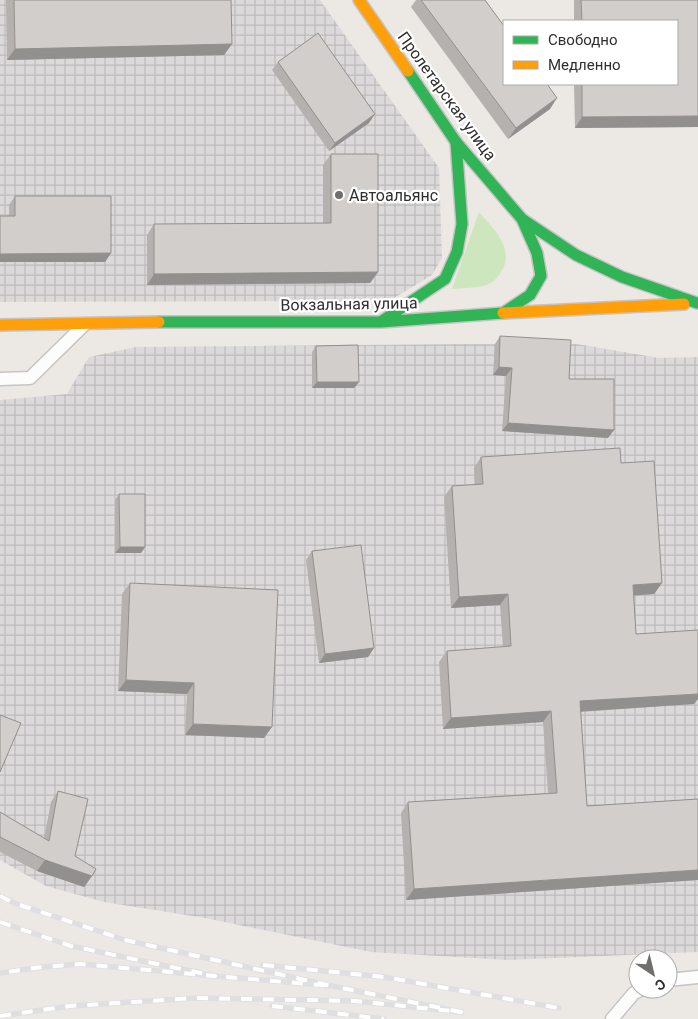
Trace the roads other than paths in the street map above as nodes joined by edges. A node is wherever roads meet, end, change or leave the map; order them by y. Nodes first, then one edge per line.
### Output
1 (359, 0) edge
2 (456, 142) junction
3 (522, 219) junction
4 (697, 304) edge
5 (503, 313) junction
6 (381, 322) junction
7 (86, 323) junction
8 (0, 325) edge
9 (0, 379) edge
10 (698, 977) edge
11 (678, 979) edge
12 (629, 999) edge
13 (612, 1019) edge

1 - 2 main road, Пролетарская улица
2 - 3 main road, Пролетарская улица
2 - 6 main road
3 - 4 main road, Пролетарская улица
3 - 5 main road
4 - 5 main road, Вокзальная улица
5 - 6 main road, Вокзальная улица
6 - 7 main road, Вокзальная улица
7 - 8 main road, Вокзальная улица
7 - 9 lane
10 - 11 lane
12 - 13 lane

